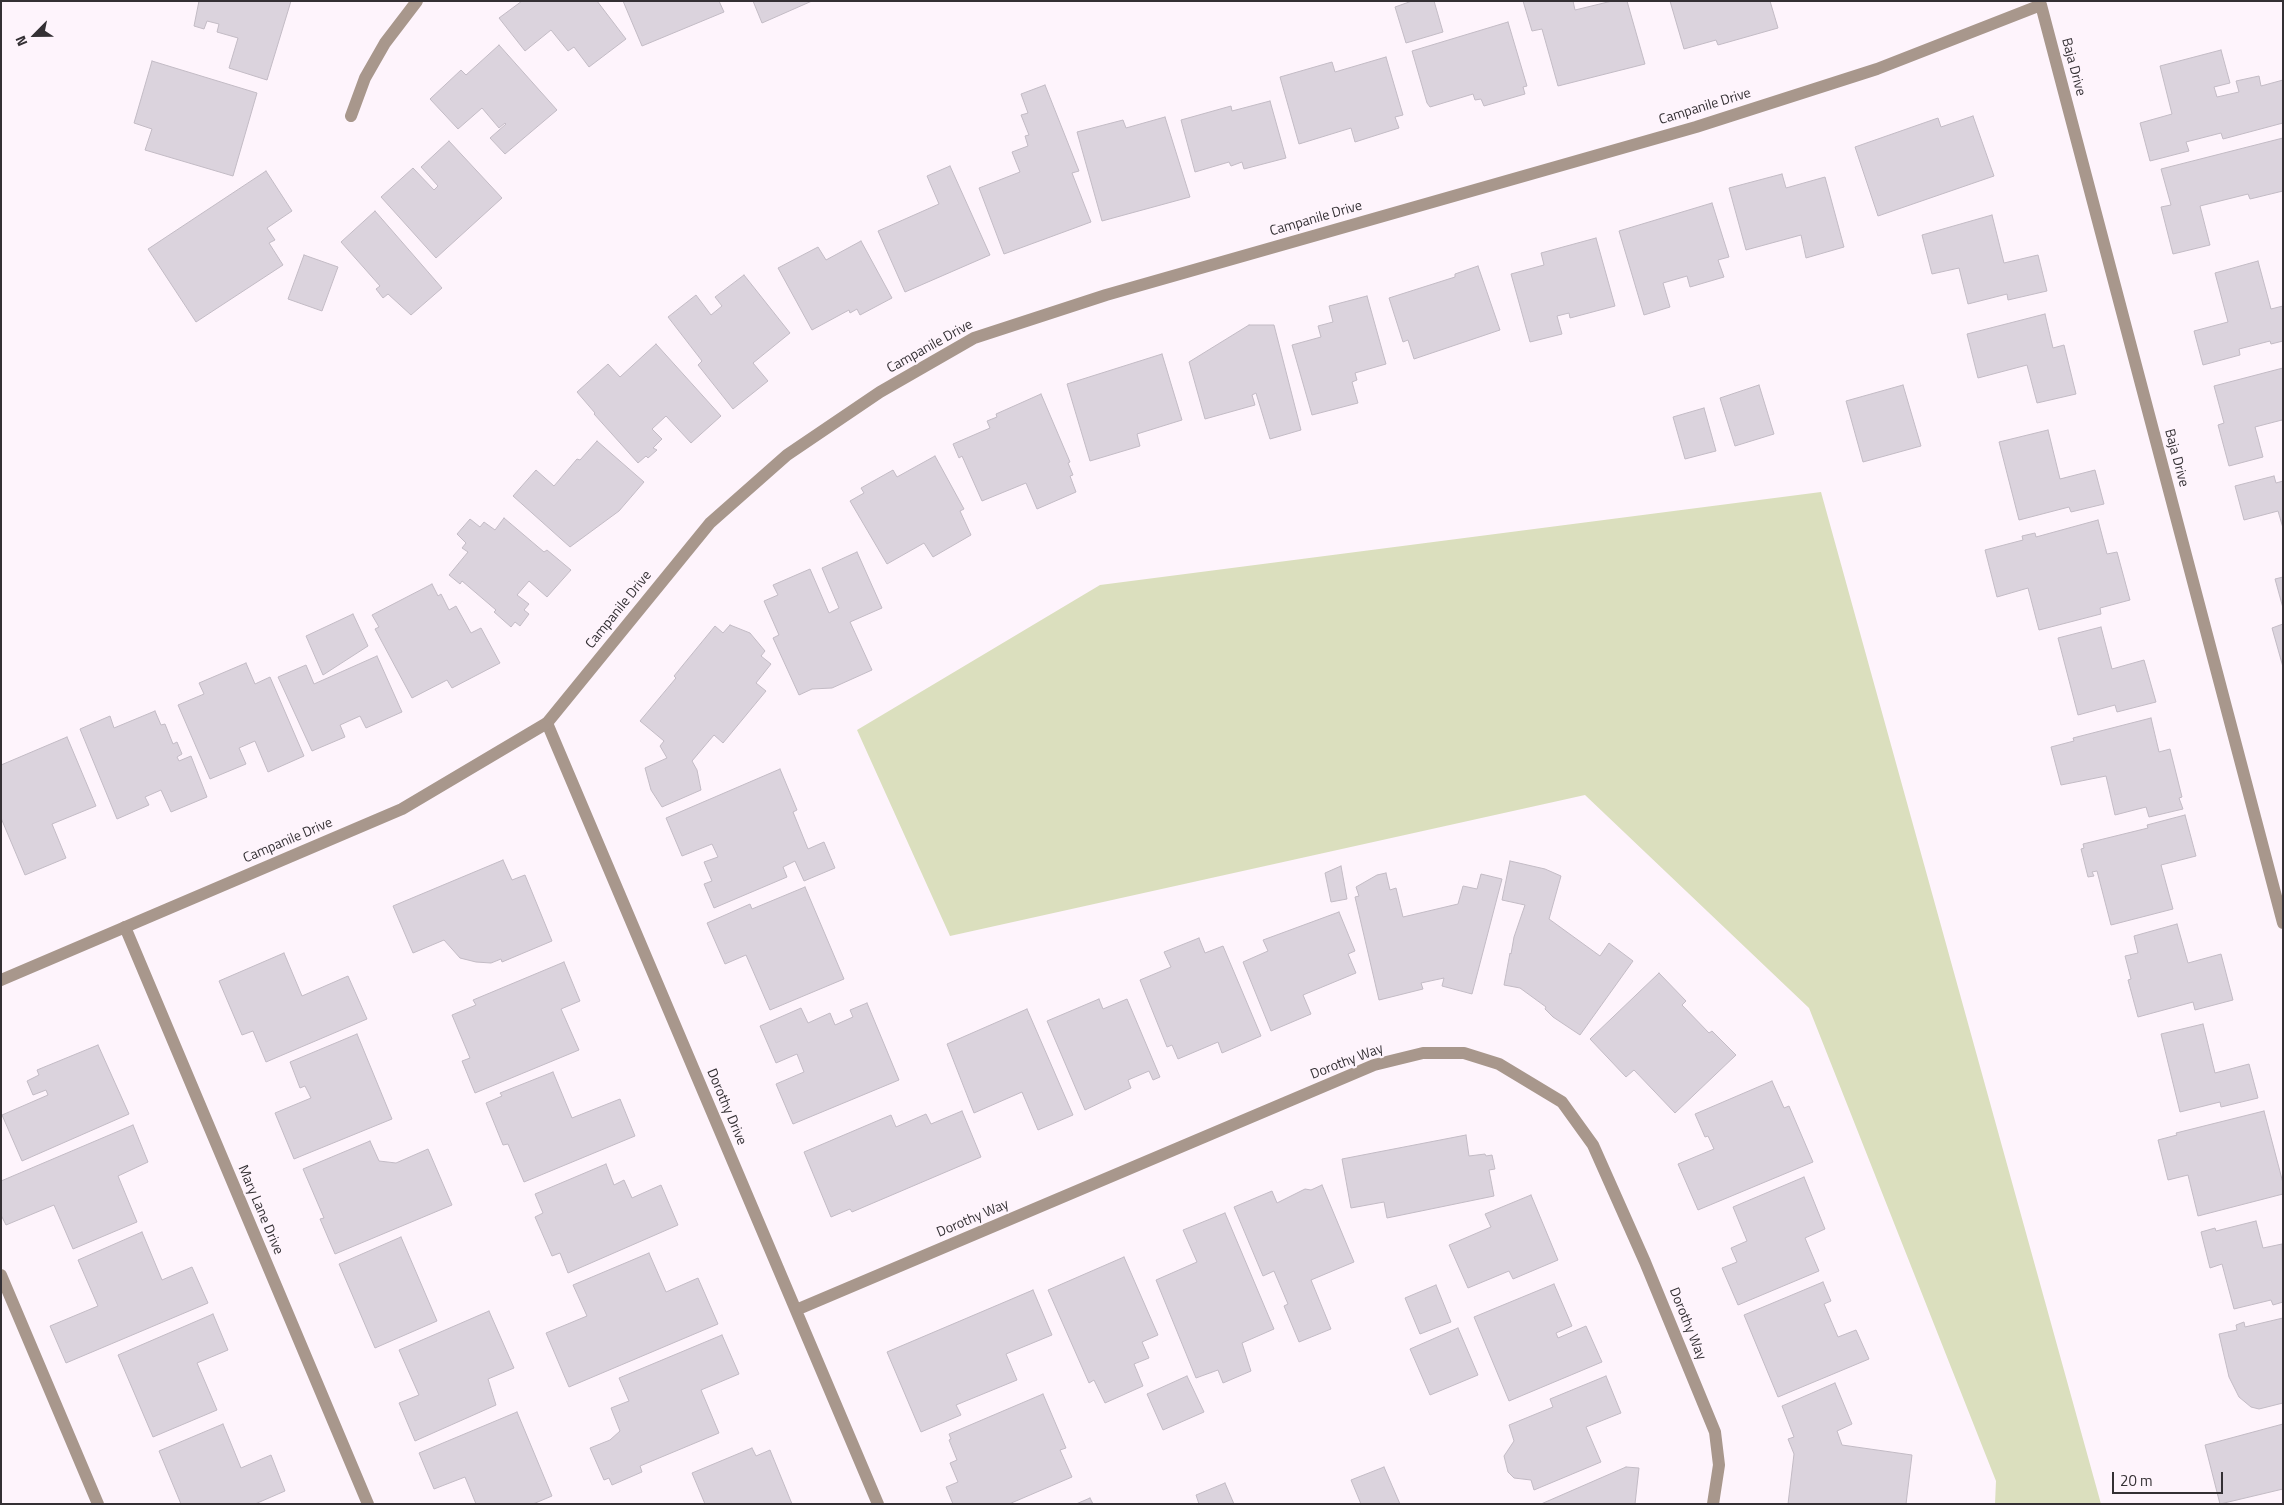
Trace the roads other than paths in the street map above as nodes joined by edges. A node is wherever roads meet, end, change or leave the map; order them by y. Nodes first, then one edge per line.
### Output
1 (417, 1) edge
2 (2044, 2) edge
3 (351, 116) dead end
4 (547, 723) junction
5 (2283, 923) edge
6 (125, 927) junction
7 (1, 980) edge
8 (1, 1275) edge
9 (796, 1310) junction
10 (98, 1504) edge
11 (368, 1504) edge
12 (878, 1504) edge
13 (1713, 1504) edge

1 - 3 street
2 - 4 street, Campanile Drive
2 - 5 street, Baja Drive
4 - 6 street, Campanile Drive
4 - 9 street, Dorothy Drive
6 - 7 street, Campanile Drive
6 - 11 street, Mary Lane Drive
8 - 10 street
9 - 12 street, Dorothy Drive
9 - 13 street, Dorothy Way

